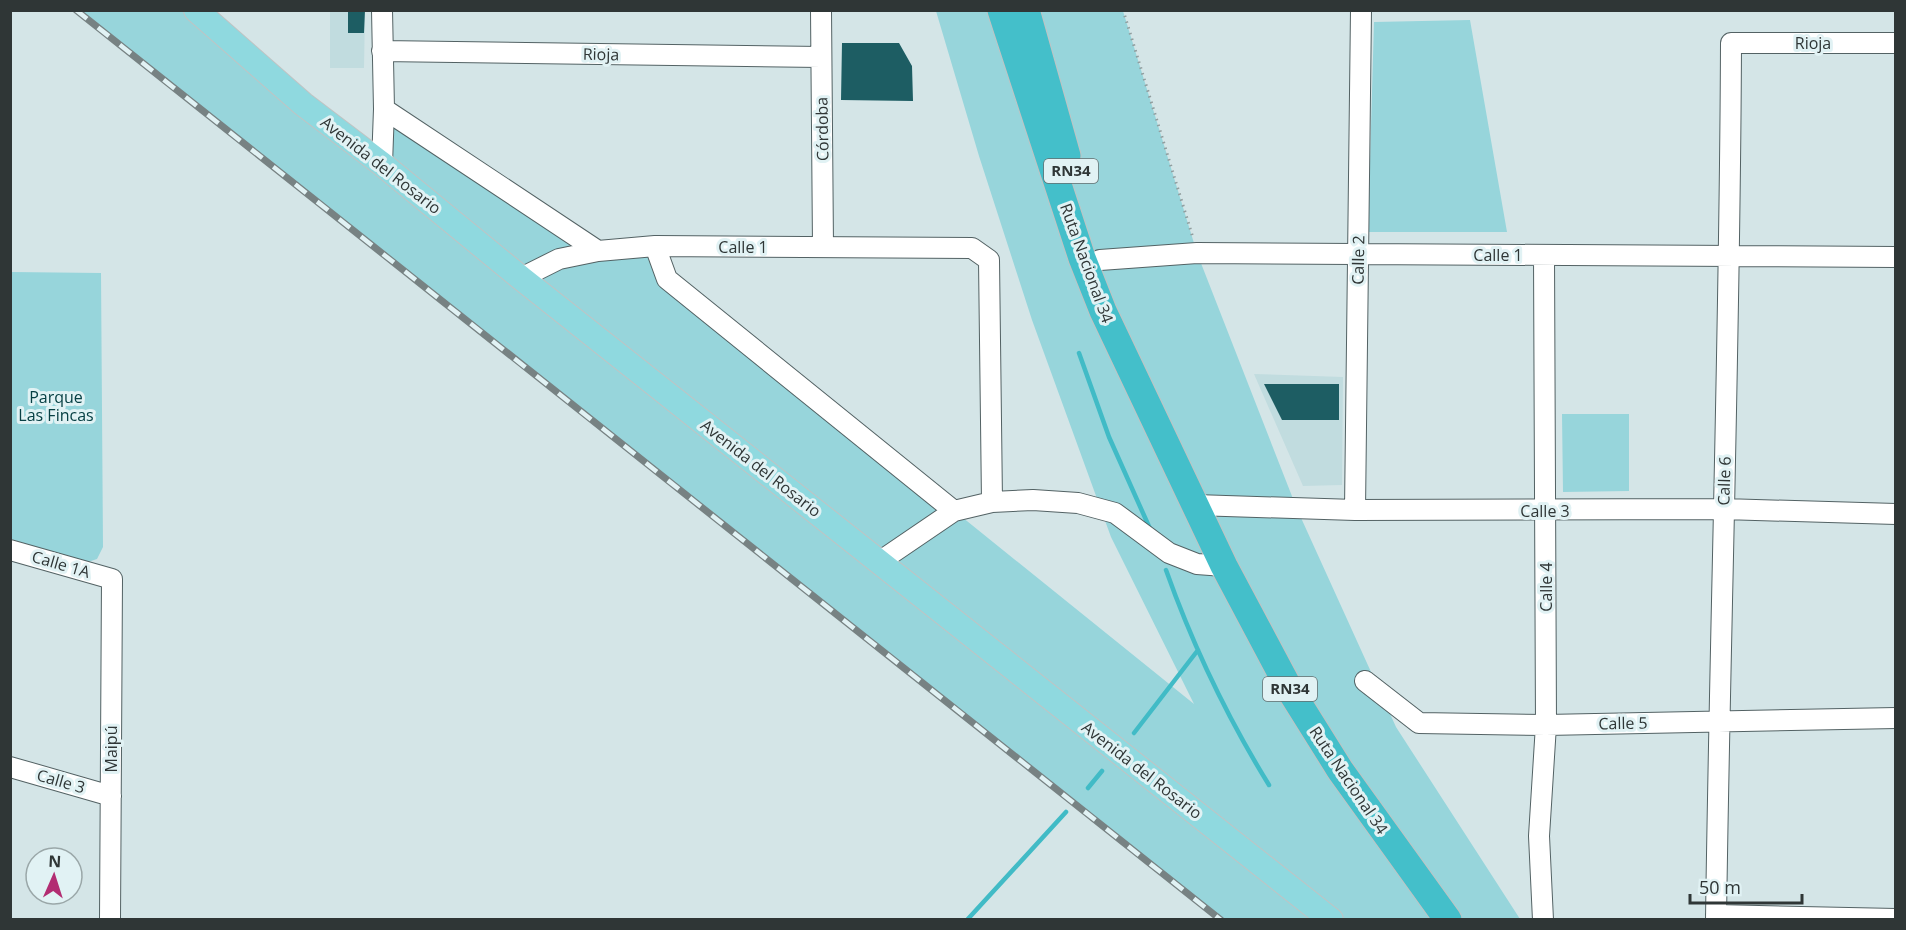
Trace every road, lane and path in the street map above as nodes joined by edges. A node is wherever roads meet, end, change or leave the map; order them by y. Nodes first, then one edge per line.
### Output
1 (196, 10) edge
2 (382, 10) edge
3 (821, 10) edge
4 (1001, 10) edge
5 (1026, 10) edge
6 (1031, 10) edge
7 (1123, 10) edge
8 (1361, 10) edge
9 (1731, 43) joint
10 (1896, 43) edge
11 (382, 51) junction
12 (821, 57) junction
13 (1047, 81) junction
14 (384, 109) junction
15 (382, 164) junction
16 (655, 246) junction
17 (823, 247) junction
18 (598, 250) junction
19 (1197, 253) junction
20 (1358, 254) junction
21 (1544, 255) junction
22 (1730, 256) junction
23 (1896, 257) edge
24 (1100, 260) junction
25 (521, 278) junction
26 (1164, 441) junction
27 (992, 502) junction
28 (1195, 505) junction
29 (1723, 509) junction
30 (954, 510) junction
31 (1355, 510) junction
32 (1545, 511) junction
33 (1896, 514) edge
34 (10, 550) edge
35 (879, 562) junction
36 (1224, 566) junction
37 (112, 579) joint
38 (1365, 681) dead end
39 (1896, 718) edge
40 (1719, 721) junction
41 (1546, 725) junction
42 (10, 767) edge
43 (111, 795) junction
44 (1716, 917) edge
45 (1896, 919) edge
46 (110, 920) edge
47 (1331, 920) edge
48 (1448, 920) edge
49 (1543, 920) edge

1 - 15 main road, Avenida del Rosario
2 - 11 street
3 - 12 street, Córdoba
4 - 26 highway, Ruta Nacional 34 / RN34
5 - 13 highway, Ruta Nacional 34 / RN34
6 - 13 highway, RN34
7 - 19 path
8 - 20 street, Calle 2
9 - 10 street, Rioja
9 - 22 street, Calle 6
11 - 12 street, Rioja
11 - 14 street
12 - 17 street, Córdoba
13 - 24 highway, Ruta Nacional 34 / RN34
14 - 15 street
14 - 18 street
15 - 25 main road, Avenida del Rosario
16 - 17 street, Calle 1
16 - 18 street, Calle 1
16 - 30 street
17 - 27 street, Calle 1
18 - 25 street, Calle 1
19 - 20 street, Calle 1
19 - 24 street, Calle 1
20 - 21 street, Calle 1
20 - 31 street, Calle 2
21 - 22 street, Calle 1
21 - 32 street, Calle 4
22 - 23 street, Calle 1
22 - 29 street, Calle 6
24 - 26 highway, Ruta Nacional 34 / RN34
25 - 35 main road, Avenida del Rosario
26 - 28 highway, Ruta Nacional 34 / RN34
27 - 30 street
27 - 36 street
28 - 31 street, Calle 3
28 - 36 highway, Ruta Nacional 34 / RN34
29 - 32 street, Calle 3
29 - 33 street, Calle 3
29 - 40 street, Calle 6
30 - 35 street
31 - 32 street, Calle 3
32 - 41 street, Calle 4
34 - 37 street, Calle 1A
35 - 47 main road, Avenida del Rosario
36 - 48 highway, Ruta Nacional 34 / RN34
37 - 43 street, Maipú
38 - 41 street, Calle 5
39 - 40 street, Calle 5
40 - 41 street, Calle 5
40 - 44 street, Calle 6
41 - 49 street, Calle 4
42 - 43 street, Calle 3
43 - 46 street, Maipú
44 - 45 street

